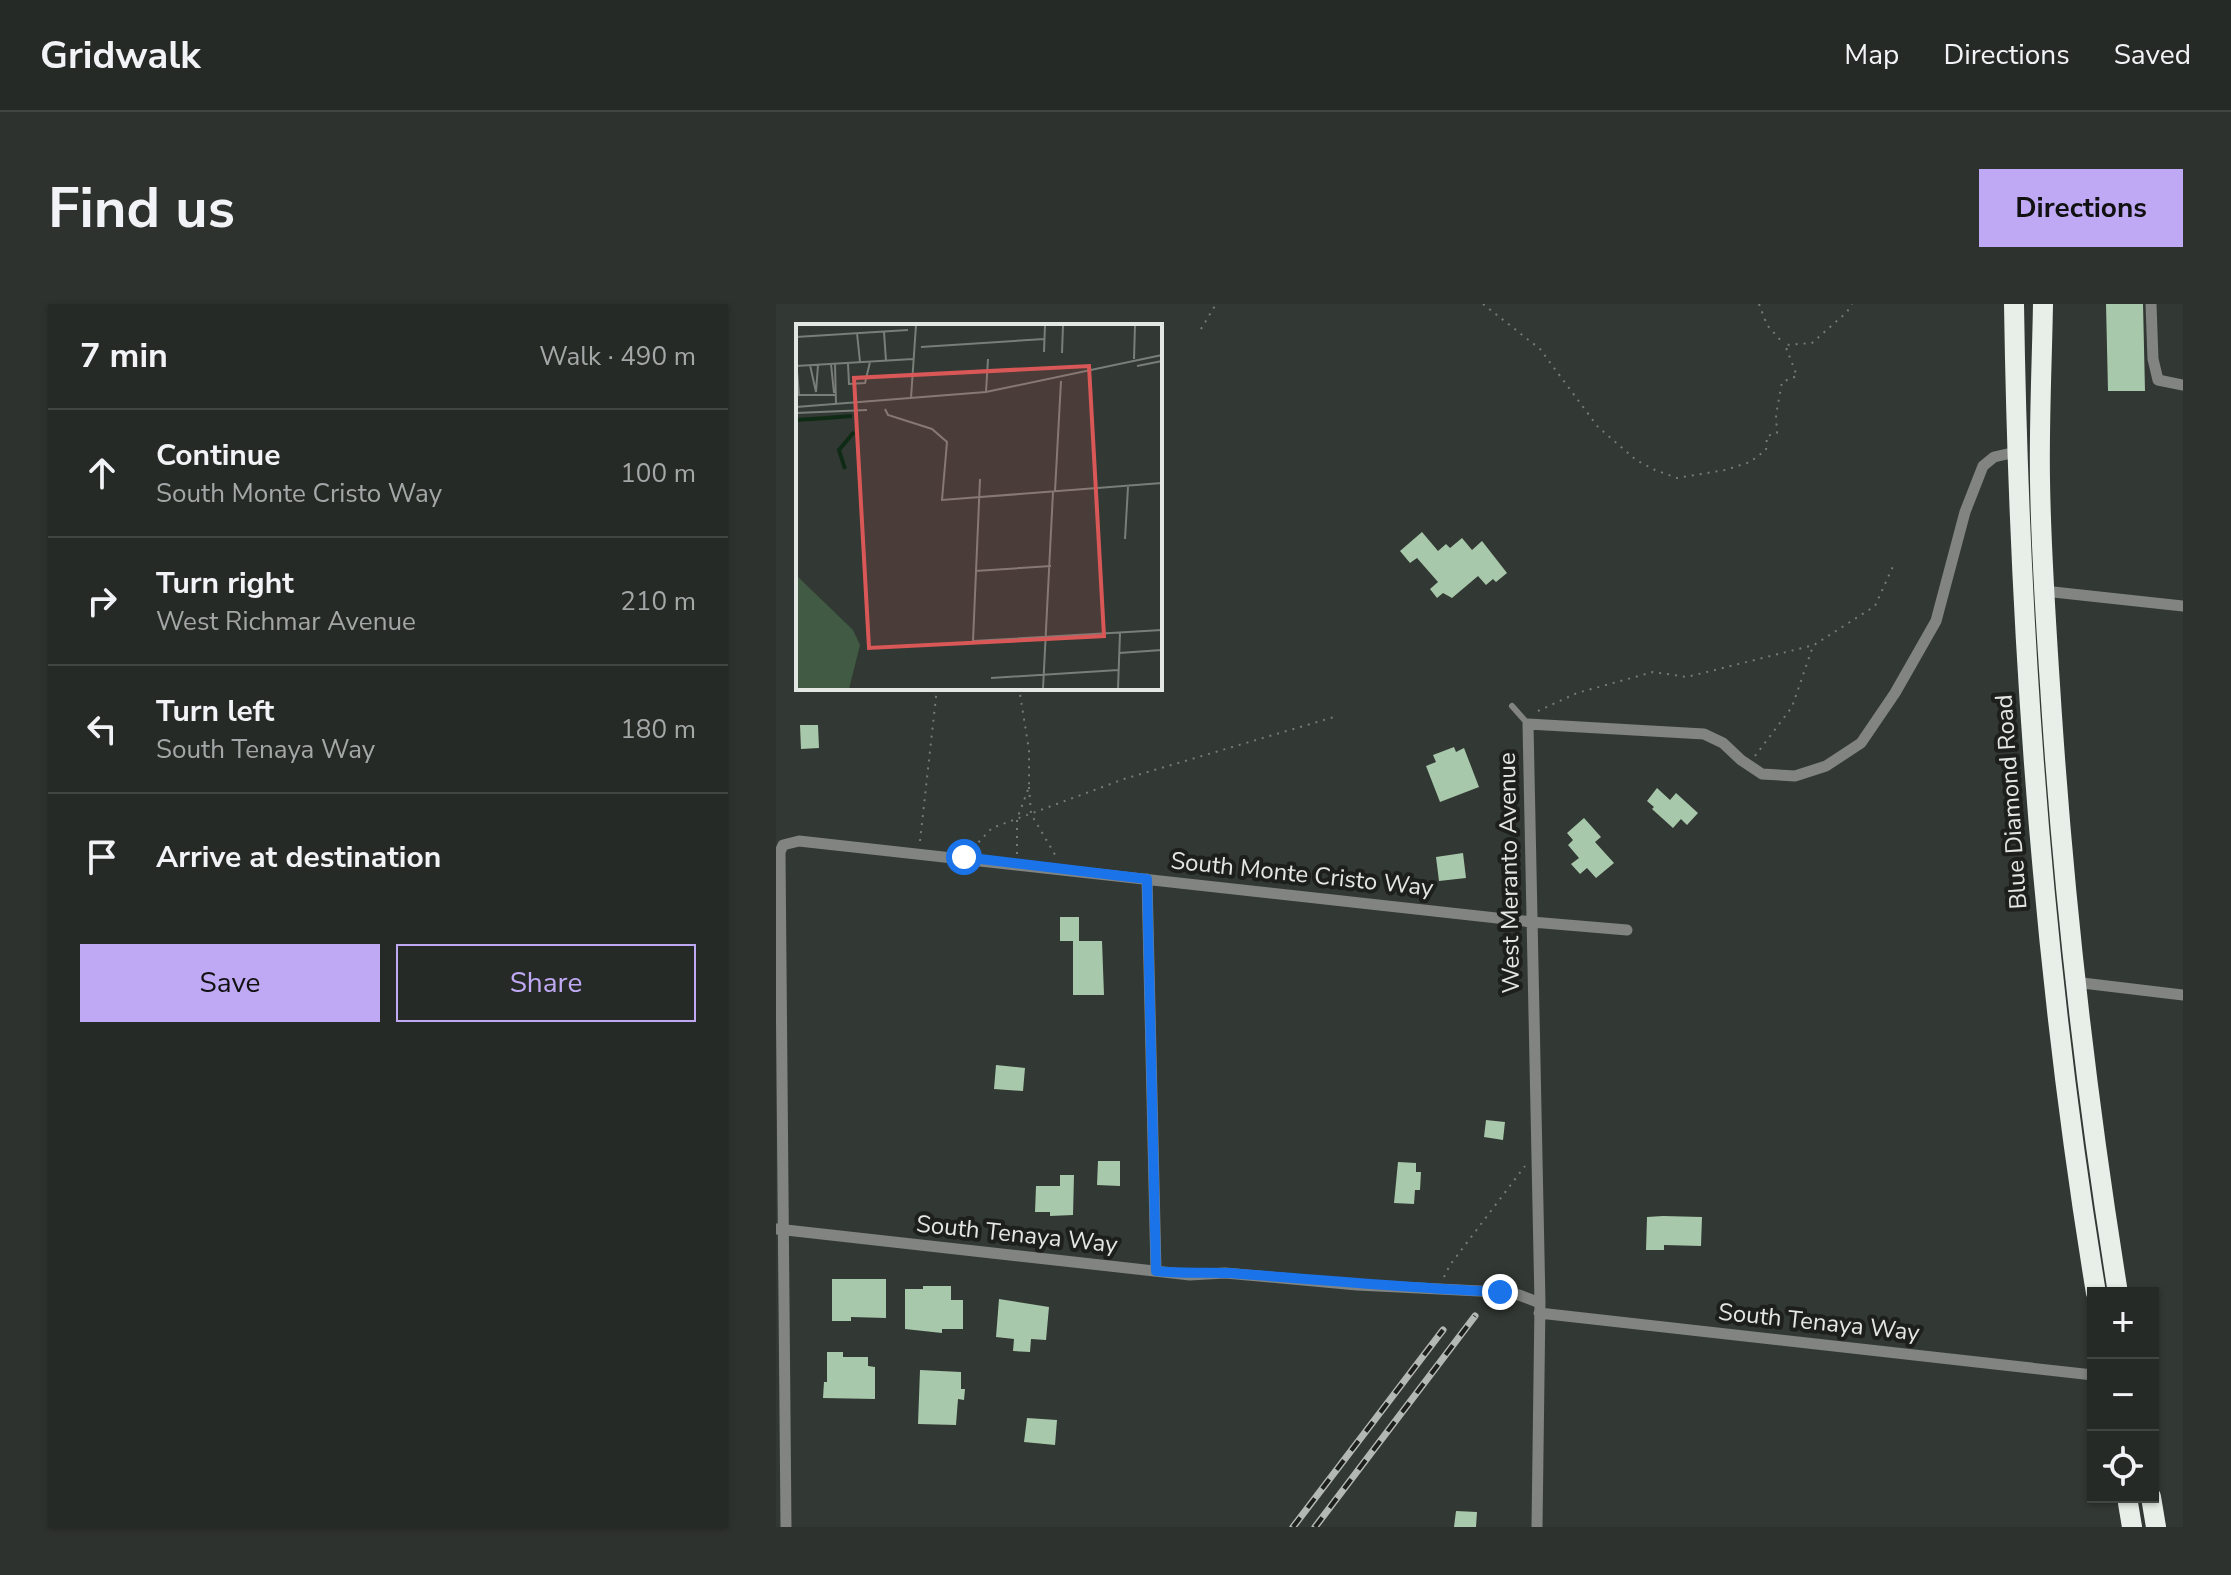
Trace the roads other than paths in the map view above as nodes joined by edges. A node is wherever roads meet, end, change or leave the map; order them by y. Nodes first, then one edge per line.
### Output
1 (2014, 304) edge
2 (2043, 304) edge
3 (2151, 304) edge
4 (2183, 385) edge
5 (2016, 452) junction
6 (2044, 591) junction
7 (2183, 606) edge
8 (1512, 706) dead end
9 (1528, 724) junction
10 (1147, 879) junction
11 (1532, 922) junction
12 (1627, 930) dead end
13 (2074, 982) junction
14 (2183, 995) edge
15 (780, 1229) edge
16 (1156, 1271) junction
17 (2095, 1287) edge
18 (2117, 1287) edge
19 (1539, 1308) junction
20 (2087, 1374) edge
21 (2128, 1503) edge
22 (2152, 1503) edge
23 (786, 1527) edge
24 (1537, 1527) edge
25 (2132, 1527) edge
26 (2156, 1527) edge

1 - 5 highway, Blue Diamond Road
2 - 6 highway, Blue Diamond Road
3 - 4 street
5 - 9 street, West Meranto Avenue
5 - 17 highway, Blue Diamond Road
6 - 7 street
6 - 13 highway, Blue Diamond Road
8 - 9 lane
9 - 11 street, West Meranto Avenue
10 - 11 street, South Monte Cristo Way
10 - 15 street, South Monte Cristo Way
10 - 16 street
11 - 12 street, South Monte Cristo Way
11 - 19 street, West Meranto Avenue
13 - 14 street
13 - 18 highway, Blue Diamond Road
15 - 16 street, South Tenaya Way
15 - 23 street
16 - 19 street, South Tenaya Way
19 - 20 street, South Tenaya Way
19 - 24 street, West Meranto Avenue
21 - 25 highway
22 - 26 highway

